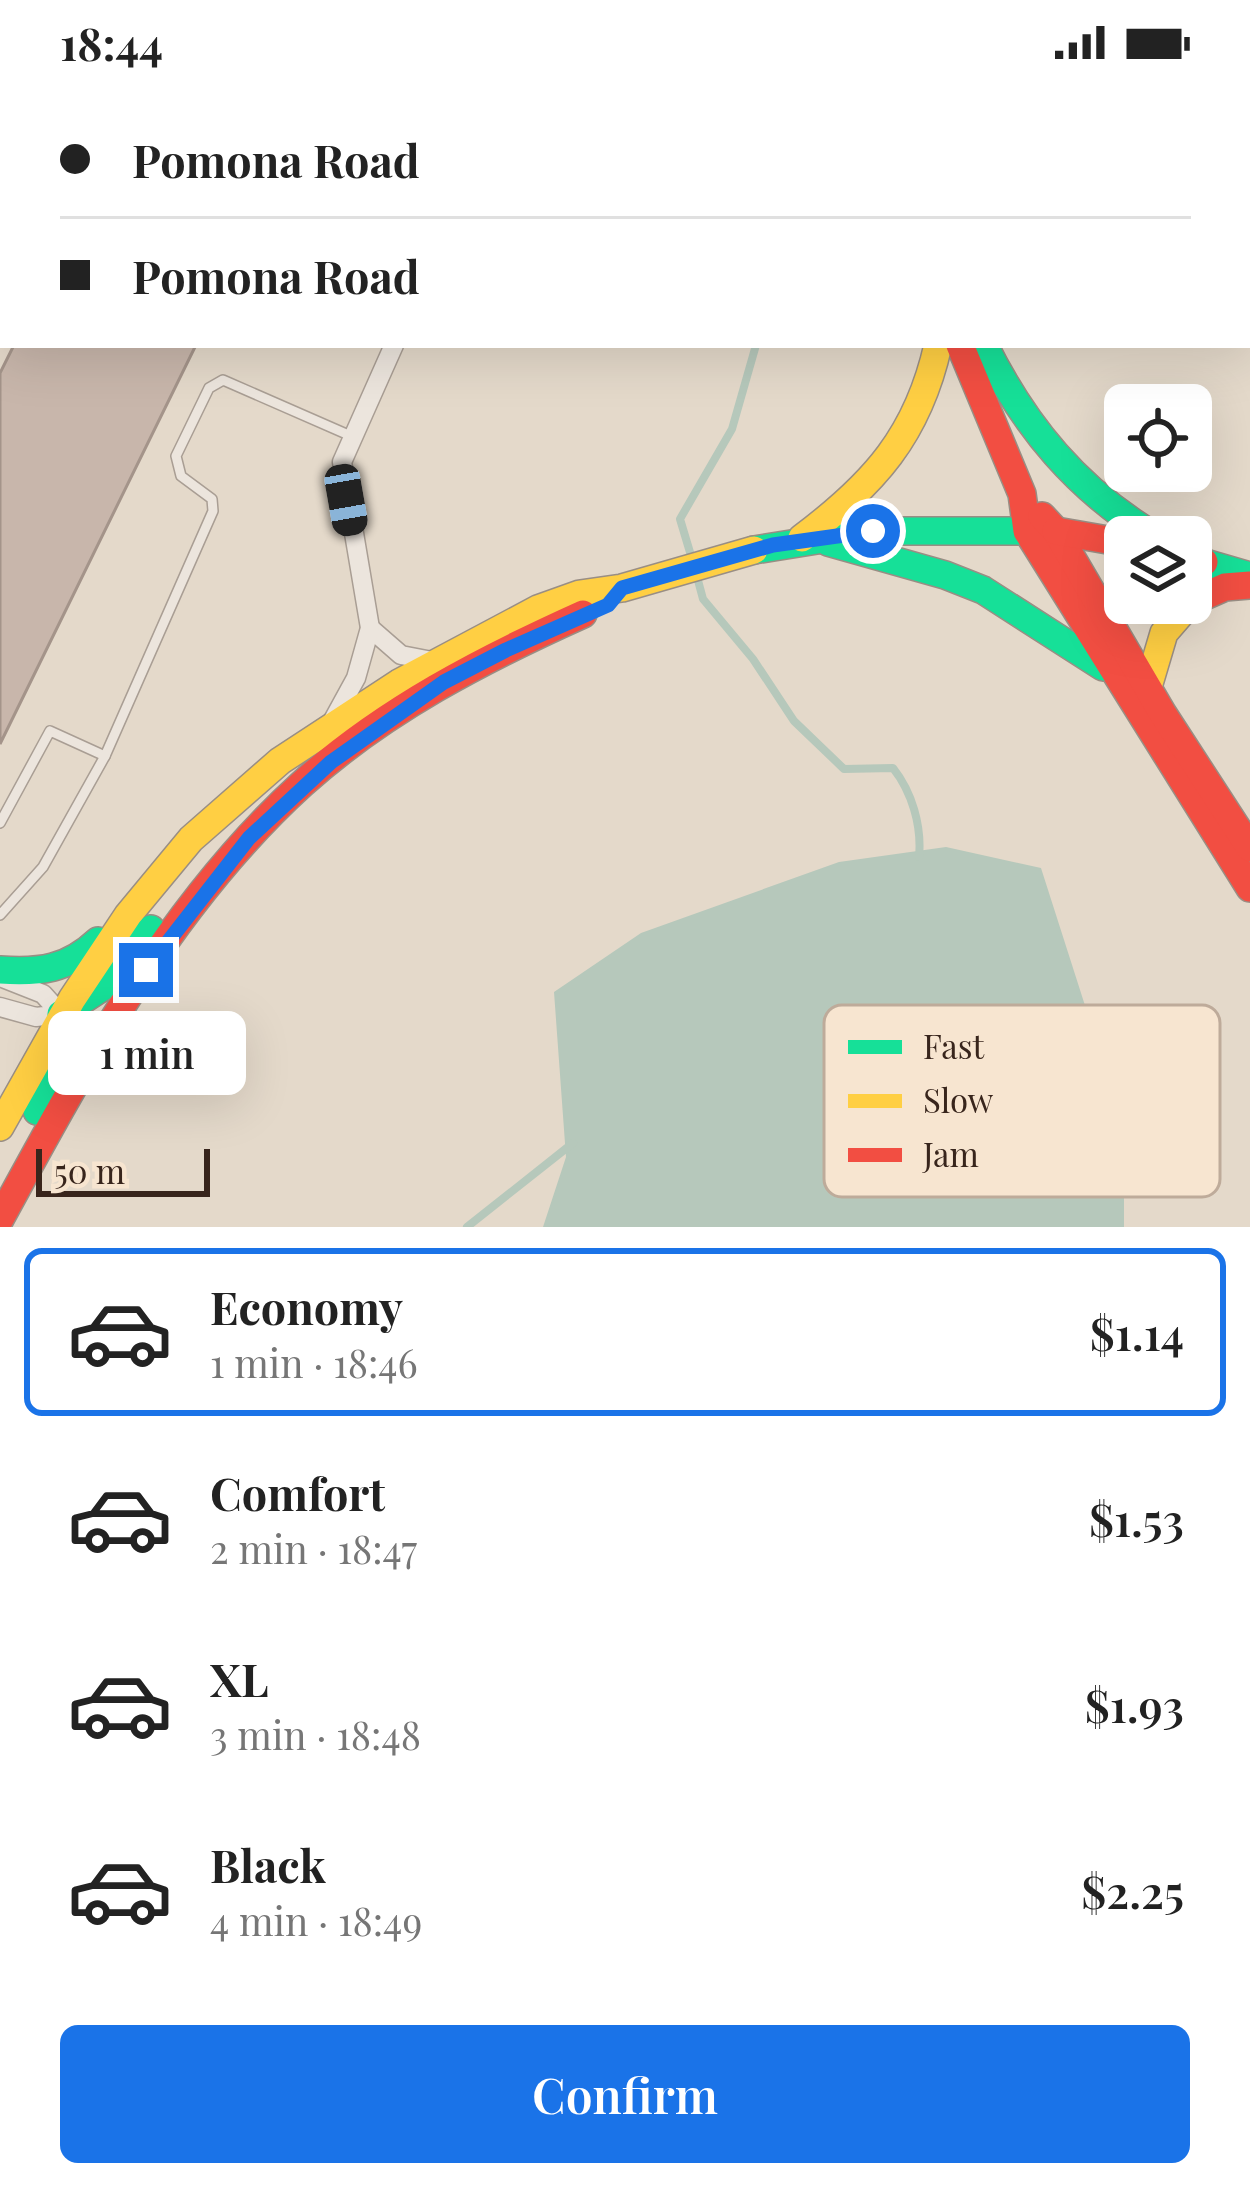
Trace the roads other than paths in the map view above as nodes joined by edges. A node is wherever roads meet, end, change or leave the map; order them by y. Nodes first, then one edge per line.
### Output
1 (393, 348) edge
2 (937, 348) edge
3 (961, 348) edge
4 (986, 348) edge
5 (351, 436) junction
6 (1022, 494) junction
7 (1123, 516) edge
8 (1027, 531) junction
9 (1056, 531) junction
10 (1104, 539) edge
11 (808, 540) junction
12 (1212, 566) edge
13 (1250, 581) edge
14 (622, 588) junction
15 (1212, 593) edge
16 (1172, 624) edge
17 (370, 628) junction
18 (442, 660) junction
19 (1114, 673) junction
20 (1148, 687) junction
21 (328, 728) junction
22 (105, 756) junction
23 (271, 814) junction
24 (0, 823) edge
25 (1250, 848) edge
26 (1250, 888) edge
27 (147, 894) junction
28 (0, 915) edge
29 (0, 974) edge
30 (0, 1006) edge
31 (61, 1014) junction
32 (0, 1126) edge
33 (0, 1179) edge
34 (0, 1219) edge

1 - 5 street
2 - 11 main road
3 - 6 main road
4 - 7 main road
5 - 17 street
5 - 22 lane
6 - 8 main road
6 - 9 main road
8 - 9 main road
8 - 11 main road
8 - 19 main road
9 - 10 main road
9 - 20 main road
11 - 14 main road
11 - 19 main road
12 - 13 main road
13 - 15 main road
14 - 18 main road
14 - 23 main road
16 - 20 main road
17 - 18 street
17 - 21 street
18 - 21 main road
19 - 26 main road
20 - 25 main road
21 - 27 main road
22 - 24 lane
22 - 28 lane
23 - 31 main road
23 - 34 main road
27 - 29 main road
27 - 31 main road
29 - 31 street
30 - 31 street
31 - 32 main road
31 - 33 main road

